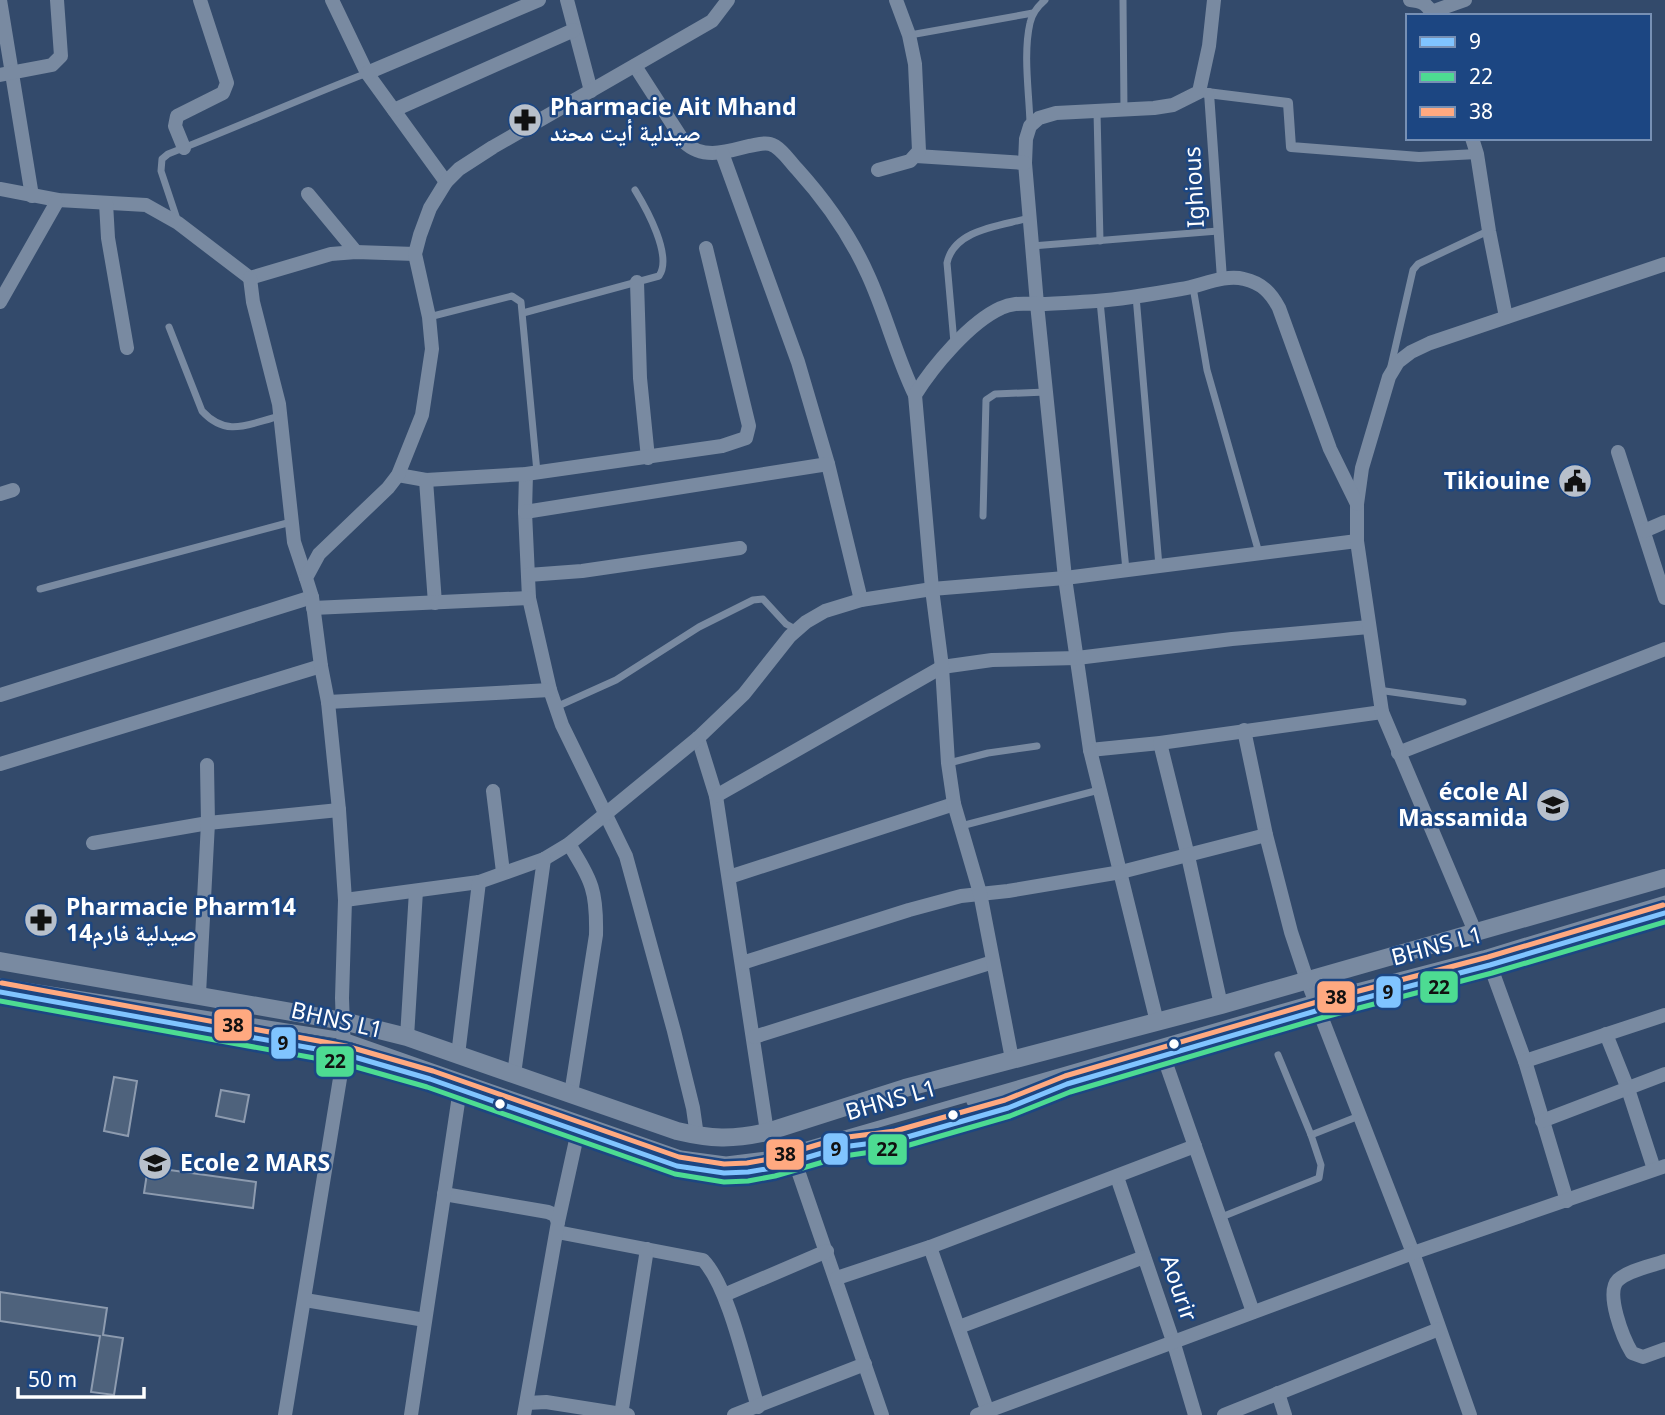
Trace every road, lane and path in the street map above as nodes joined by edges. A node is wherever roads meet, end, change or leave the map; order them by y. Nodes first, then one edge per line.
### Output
1 (0, 0) edge
2 (57, 0) edge
3 (200, 0) edge
4 (332, 0) edge
5 (539, 0) edge
6 (567, 0) edge
7 (727, 0) edge
8 (896, 0) edge
9 (1045, 0) edge
10 (1123, 0) edge
11 (1214, 0) edge
12 (1410, 0) edge
13 (1465, 0) edge
14 (1033, 13) junction
15 (1432, 14) edge
16 (574, 30) junction
17 (909, 35) junction
18 (635, 66) junction
19 (367, 73) junction
20 (6, 74) edge
21 (591, 91) junction
22 (1204, 92) junction
23 (394, 110) junction
24 (1124, 111) junction
25 (1097, 112) junction
26 (1030, 126) junction
27 (1473, 140) edge
28 (184, 148) junction
29 (722, 153) junction
30 (1477, 154) junction
31 (916, 156) junction
32 (1025, 163) junction
33 (878, 170) dead end
34 (446, 181) junction
35 (0, 189) edge
36 (635, 190) dead end
37 (308, 194) dead end
38 (32, 196) junction
39 (58, 200) junction
40 (106, 203) junction
41 (1029, 218) junction
42 (178, 223) junction
43 (1218, 231) junction
44 (1489, 231) junction
45 (1100, 241) junction
46 (1032, 246) junction
47 (706, 248) dead end
48 (356, 252) junction
49 (415, 254) junction
50 (1665, 264) edge
51 (250, 278) junction
52 (1222, 279) junction
53 (637, 282) junction
54 (1193, 287) junction
55 (1136, 296) junction
56 (1100, 301) junction
57 (0, 302) edge
58 (1037, 304) junction
59 (523, 313) junction
60 (429, 317) junction
61 (1506, 317) junction
62 (169, 327) dead end
63 (954, 345) junction
64 (127, 348) dead end
65 (1389, 377) junction
66 (1046, 392) junction
67 (915, 395) junction
68 (281, 416) junction
69 (1618, 452) dead end
70 (648, 458) junction
71 (828, 464) junction
72 (532, 473) junction
73 (398, 475) junction
74 (426, 480) junction
75 (1357, 504) junction
76 (525, 512) junction
77 (983, 516) dead end
78 (291, 522) junction
79 (1657, 528) edge
80 (1357, 541) junction
81 (740, 548) dead end
82 (1259, 554) junction
83 (1159, 566) junction
84 (1126, 570) junction
85 (528, 575) junction
86 (306, 578) junction
87 (1065, 578) junction
88 (40, 589) dead end
89 (932, 590) junction
90 (529, 598) junction
91 (1665, 598) edge
92 (861, 600) junction
93 (312, 603) junction
94 (435, 603) junction
95 (1369, 626) junction
96 (796, 630) junction
97 (1665, 649) edge
98 (1077, 658) junction
99 (321, 666) junction
100 (942, 667) junction
101 (550, 690) junction
102 (1378, 690) junction
103 (0, 695) edge
104 (328, 702) junction
105 (1463, 702) dead end
106 (556, 707) junction
107 (1382, 712) junction
108 (1244, 730) junction
109 (698, 738) junction
110 (1160, 743) junction
111 (1037, 746) dead end
112 (1090, 750) junction
113 (1398, 753) junction
114 (948, 763) junction
115 (0, 764) edge
116 (207, 765) dead end
117 (1099, 790) junction
118 (492, 791) dead end
119 (716, 796) junction
120 (954, 804) junction
121 (340, 810) junction
122 (605, 815) junction
123 (208, 823) junction
124 (960, 826) junction
125 (1266, 835) junction
126 (93, 843) dead end
127 (569, 844) junction
128 (1188, 856) junction
129 (544, 859) junction
130 (1121, 872) junction
131 (503, 873) junction
132 (729, 877) junction
133 (1665, 878) edge
134 (480, 881) junction
135 (415, 891) junction
136 (979, 893) junction
137 (345, 900) junction
138 (1665, 901) edge
139 (1665, 913) edge
140 (1476, 934) junction
141 (0, 961) edge
142 (993, 962) junction
143 (742, 963) junction
144 (1490, 965) junction
145 (1307, 980) junction
146 (0, 985) edge
147 (0, 992) edge
148 (199, 994) junction
149 (1317, 1004) junction
150 (1221, 1005) junction
151 (1665, 1016) edge
152 (1157, 1021) junction
153 (1606, 1034) junction
154 (407, 1037) junction
155 (754, 1037) junction
156 (344, 1039) junction
157 (458, 1055) junction
158 (1163, 1055) junction
159 (1278, 1055) dead end
160 (1012, 1059) junction
161 (1525, 1061) junction
162 (514, 1074) junction
163 (1665, 1074) edge
164 (460, 1089) junction
165 (1628, 1089) junction
166 (571, 1094) junction
167 (1360, 1116) junction
168 (1542, 1121) junction
169 (578, 1131) junction
170 (767, 1132) junction
171 (1311, 1135) junction
172 (698, 1136) junction
173 (1195, 1146) junction
174 (795, 1162) junction
175 (1659, 1167) edge
176 (1117, 1177) junction
177 (444, 1194) junction
178 (1567, 1201) junction
179 (1219, 1218) junction
180 (558, 1227) junction
181 (930, 1247) junction
182 (648, 1249) junction
183 (827, 1251) junction
184 (1413, 1253) junction
185 (1144, 1256) junction
186 (1665, 1261) edge
187 (837, 1278) junction
188 (724, 1295) junction
189 (305, 1300) junction
190 (1253, 1312) junction
191 (425, 1320) junction
192 (959, 1327) junction
193 (1439, 1329) junction
194 (1174, 1344) junction
195 (1665, 1349) edge
196 (864, 1364) junction
197 (1278, 1393) junction
198 (758, 1407) junction
199 (526, 1409) edge
200 (624, 1414) edge
201 (985, 1414) edge
202 (285, 1415) edge
203 (411, 1415) edge
204 (734, 1415) edge
205 (882, 1415) edge
206 (1195, 1415) edge
207 (1224, 1415) edge
208 (1285, 1415) edge
209 (1470, 1415) edge

1 - 20 street
2 - 20 street
3 - 28 street
4 - 19 street
5 - 19 street
6 - 16 street
7 - 18 street
8 - 17 street
9 - 14 lane
10 - 24 lane
11 - 22 street
12 - 15 street
13 - 15 street
14 - 17 lane
14 - 26 lane
16 - 21 street
16 - 23 street
17 - 31 street
18 - 21 street
18 - 29 street
19 - 23 street
19 - 28 lane
20 - 38 street
21 - 34 street
22 - 24 street
22 - 30 street
22 - 43 street, Ighious
23 - 34 street
24 - 25 street
25 - 26 street
25 - 45 lane
26 - 32 street
27 - 30 street
28 - 42 lane
29 - 67 street
29 - 71 street
30 - 44 street
31 - 32 street
31 - 33 street
32 - 41 street
34 - 49 street
35 - 38 street
36 - 53 lane
37 - 48 street
38 - 39 street
39 - 40 street
39 - 57 street
40 - 42 street
40 - 64 street
41 - 46 street
41 - 63 lane
42 - 51 street
43 - 45 lane
43 - 52 street, Ighious
44 - 61 street
44 - 65 lane
45 - 46 lane
46 - 58 street
47 - 70 street
48 - 49 street
48 - 51 street
49 - 60 street
50 - 61 street
51 - 68 street
52 - 54 street
52 - 75 street
53 - 59 lane
53 - 70 street
54 - 55 street
54 - 82 lane
55 - 56 street
55 - 83 lane
56 - 58 street
56 - 84 lane
58 - 63 street
58 - 66 street
59 - 60 lane
59 - 72 lane
60 - 73 street
61 - 65 street
62 - 68 lane
63 - 67 street
65 - 75 street
66 - 77 lane
66 - 87 street
67 - 89 street
68 - 78 street
69 - 79 street
70 - 72 street
71 - 76 street
71 - 92 street
72 - 74 street
72 - 76 street
73 - 74 street
73 - 86 street
74 - 94 street
75 - 80 street
76 - 85 street
78 - 86 street
78 - 88 lane
79 - 91 street
80 - 82 street
80 - 95 street
81 - 85 street
82 - 83 street
83 - 84 street
84 - 87 street
85 - 90 street
86 - 93 street
87 - 89 street
87 - 98 street
89 - 92 street
89 - 100 street
90 - 94 street
90 - 101 street
92 - 96 street
93 - 94 street
93 - 99 street
93 - 103 street
95 - 98 street
95 - 102 street
96 - 106 lane
96 - 109 street
97 - 113 street
98 - 100 street
98 - 112 street
99 - 104 street
99 - 115 street
100 - 114 street
100 - 119 street
101 - 104 street
101 - 106 street
102 - 105 lane
102 - 107 street
104 - 121 street
106 - 122 street
107 - 108 street
107 - 113 street
108 - 110 street
108 - 125 street
109 - 119 street
109 - 122 street
110 - 112 street
110 - 128 street
111 - 114 lane
112 - 117 street
113 - 140 street
114 - 120 street
116 - 123 street
117 - 124 lane
117 - 130 street
118 - 131 street
119 - 132 street
120 - 124 street
120 - 132 street
121 - 123 street
121 - 137 street
122 - 127 street
122 - 172 street
123 - 126 street
123 - 148 street
124 - 136 street
125 - 128 street
125 - 145 street
127 - 129 street
127 - 166 street
128 - 130 street
128 - 150 street
129 - 131 street
129 - 162 street
130 - 136 street
130 - 152 street
131 - 134 street
132 - 143 street
133 - 140 street
134 - 135 street
134 - 157 street
135 - 137 street
135 - 154 street
136 - 142 street
136 - 143 street
137 - 156 street
138 - 149 lane, BHNS L1
139 - 144 street
140 - 145 street
141 - 148 street
142 - 155 street
142 - 160 street
143 - 155 street
144 - 149 street
144 - 161 street
145 - 149 street
145 - 150 street
146 - 156 lane, BHNS L1
147 - 156 street
148 - 156 street
149 - 156 lane, BHNS L1
149 - 158 street
149 - 167 street
150 - 152 street
151 - 153 street
152 - 160 street
153 - 161 street
153 - 165 street
154 - 156 street
154 - 157 street
155 - 170 street
156 - 164 street
156 - 189 street
157 - 162 street
158 - 173 street
158 - 174 street
159 - 171 lane
160 - 170 street
161 - 168 street
162 - 166 street
163 - 165 street
164 - 169 street
164 - 177 street
165 - 168 street
165 - 175 street
166 - 172 street
167 - 171 lane
167 - 184 street
168 - 178 street
169 - 174 street
169 - 180 street
170 - 172 street
171 - 179 lane
173 - 176 street
173 - 179 street
174 - 183 street
175 - 178 street
176 - 181 street
176 - 185 street, Aourir
177 - 180 street
177 - 191 street
178 - 184 street
179 - 190 street
180 - 182 street
180 - 199 street
181 - 187 street
181 - 192 street
182 - 188 street
182 - 200 street
183 - 187 street
183 - 188 street
184 - 190 street
184 - 193 street
185 - 192 street
185 - 194 street, Aourir
186 - 195 street
187 - 196 street
188 - 198 street
189 - 191 street
189 - 202 street
190 - 194 street
191 - 203 street
192 - 201 street
193 - 197 street
193 - 209 street
194 - 201 street
194 - 206 street, Aourir
196 - 198 street
196 - 205 street
197 - 207 street
197 - 208 street
198 - 204 street
199 - 200 street

